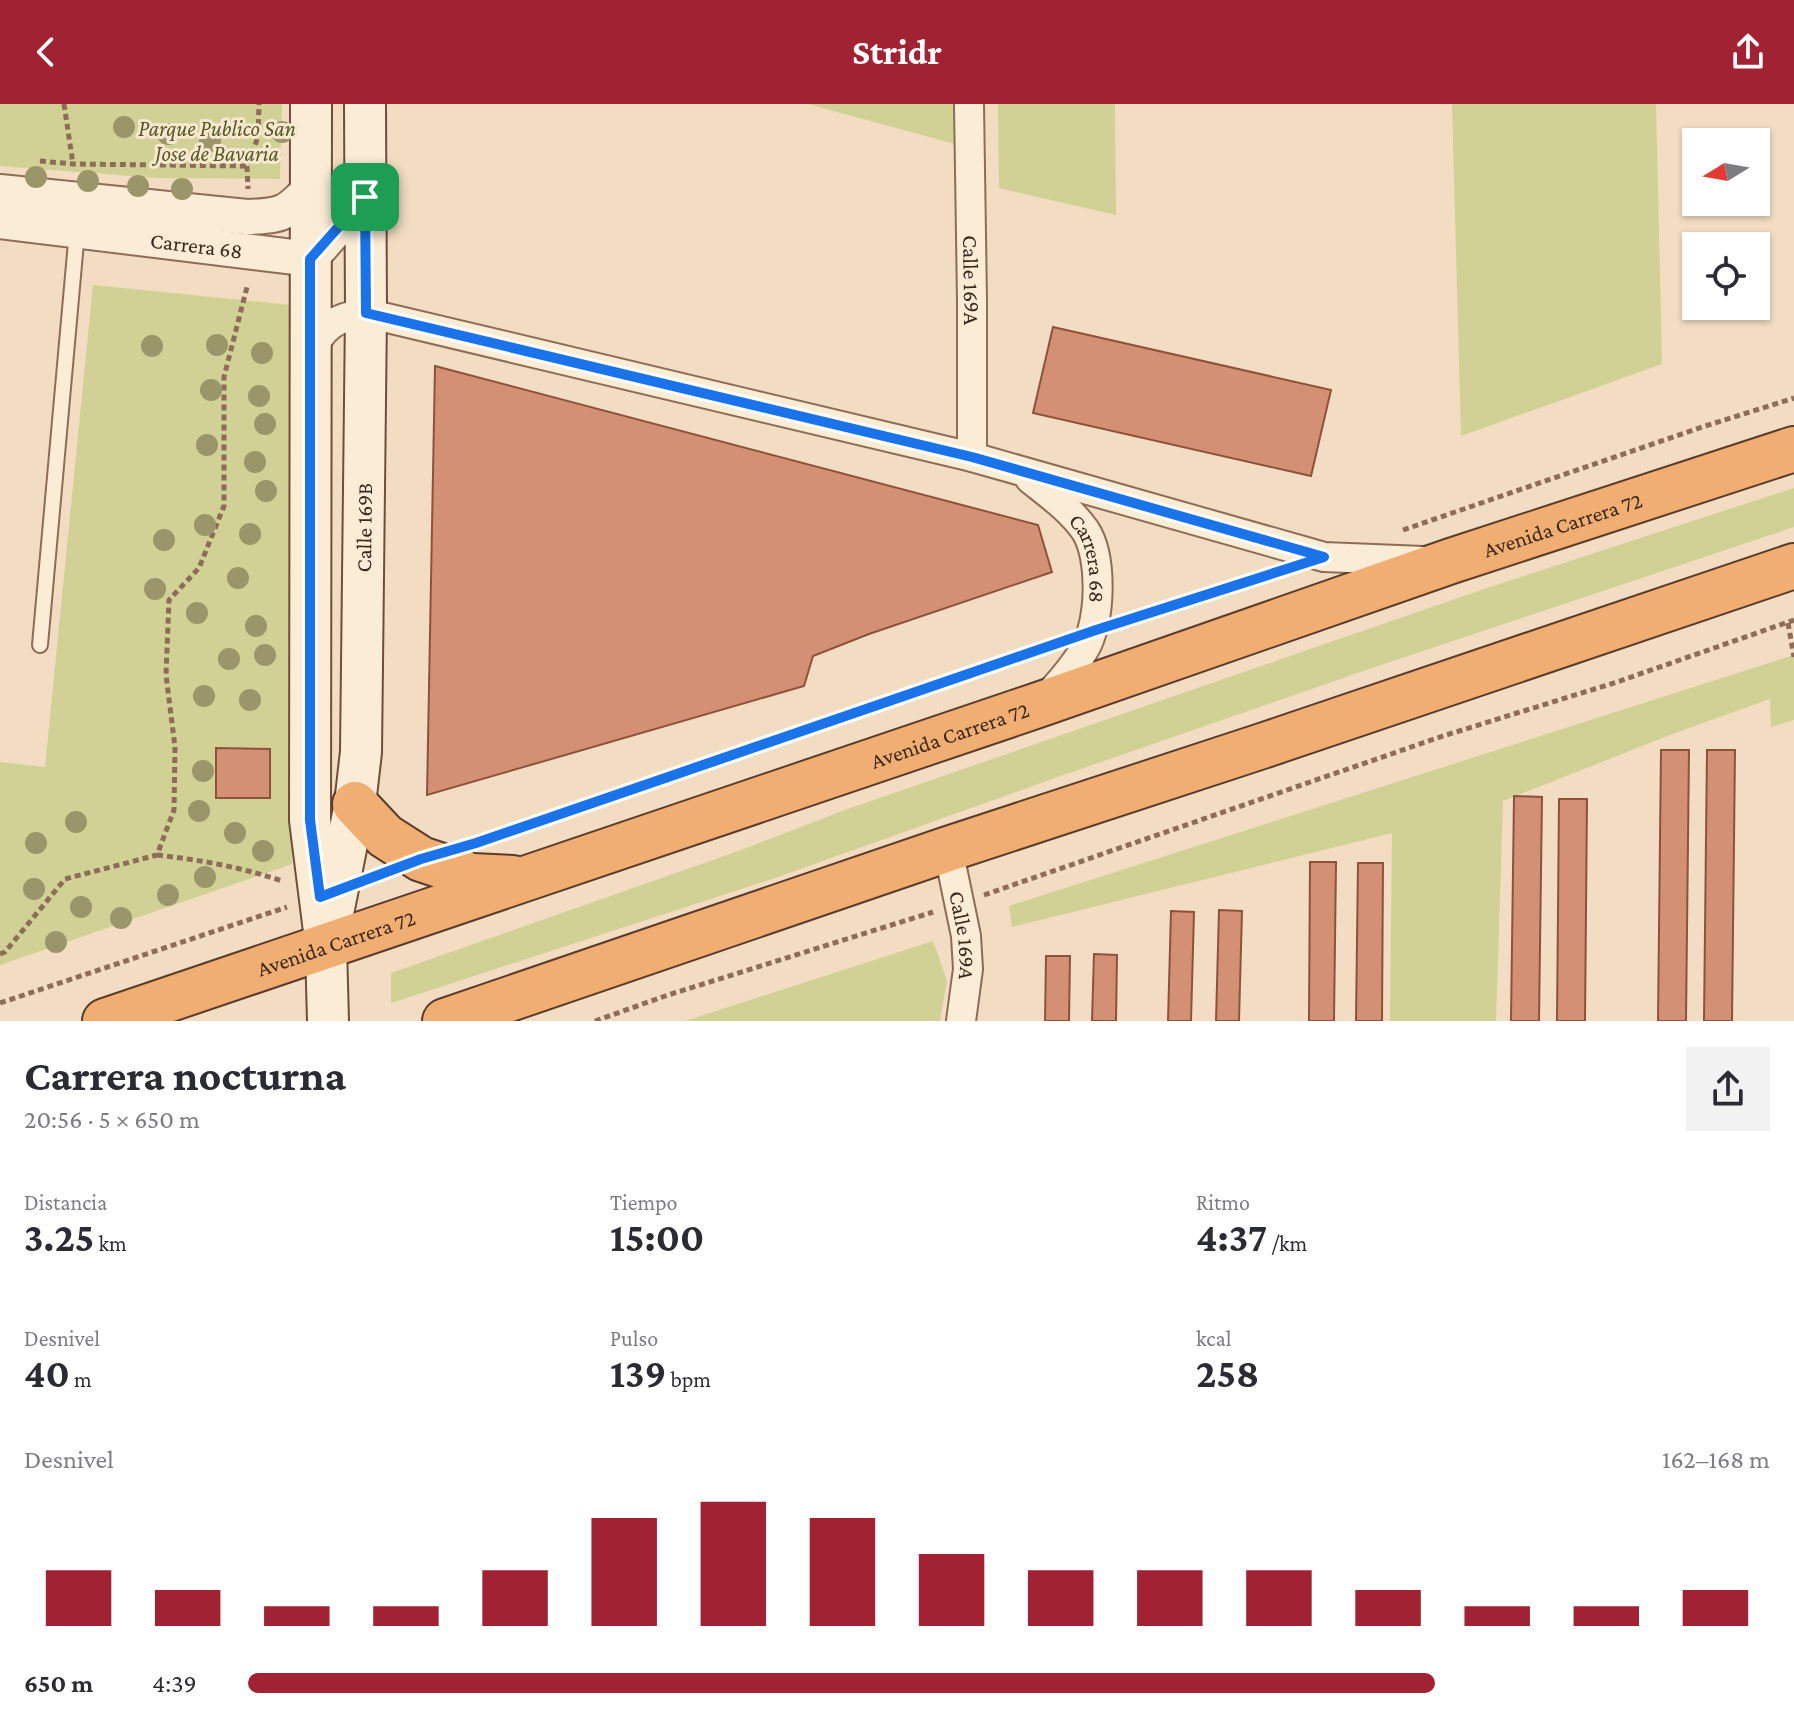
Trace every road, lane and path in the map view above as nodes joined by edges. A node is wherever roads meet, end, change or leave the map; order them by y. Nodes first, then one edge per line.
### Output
1 (64, 104) edge
2 (259, 104) edge
3 (311, 104) edge
4 (365, 104) edge
5 (969, 104) edge
6 (29, 160) dead end
7 (73, 164) junction
8 (247, 166) junction
9 (310, 189) junction
10 (0, 192) edge
11 (248, 193) dead end
12 (365, 197) junction
13 (0, 221) edge
14 (77, 230) junction
15 (310, 259) junction
16 (247, 287) dead end
17 (366, 313) junction
18 (310, 354) junction
19 (1794, 398) edge
20 (1794, 449) edge
21 (972, 457) junction
22 (1020, 471) junction
23 (1397, 532) dead end
24 (1324, 557) junction
25 (1451, 561) junction
26 (1794, 566) edge
27 (1791, 622) edge
28 (1093, 631) junction
29 (40, 645) dead end
30 (1794, 657) edge
31 (1041, 704) junction
32 (355, 804) junction
33 (476, 843) dead end
34 (948, 849) junction
35 (157, 855) junction
36 (528, 879) junction
37 (320, 897) junction
38 (960, 903) junction
39 (326, 947) junction
40 (0, 954) edge
41 (0, 1003) edge
42 (105, 1021) edge
43 (328, 1021) edge
44 (445, 1021) edge
45 (595, 1021) edge
46 (961, 1021) edge

1 - 7 path
2 - 8 path
3 - 9 main road, Calle 169B
4 - 12 main road, Calle 169B
5 - 21 street, Calle 169A
6 - 7 path
7 - 8 path
8 - 11 path
9 - 10 street, Carrera 68
9 - 15 main road, Calle 169B
12 - 15 street
12 - 17 main road, Calle 169B
13 - 14 street, Carrera 68
14 - 15 street, Carrera 68
14 - 29 lane
15 - 18 main road, Calle 169B
16 - 35 path
17 - 18 street
17 - 21 street, Carrera 68
17 - 32 main road, Calle 169B
18 - 37 main road, Calle 169B
19 - 23 path
20 - 25 highway, Avenida Carrera 72
21 - 22 street, Carrera 68
22 - 24 street, Carrera 68
22 - 28 street, Carrera 68
24 - 25 street, Carrera 68
24 - 28 path
25 - 31 highway, Avenida Carrera 72
26 - 34 highway
27 - 30 path
27 - 38 path
28 - 31 street, Carrera 68
28 - 33 path
31 - 36 highway, Avenida Carrera 72
32 - 36 highway
32 - 39 main road, Calle 169B
34 - 38 street, Calle 169A
34 - 44 highway
35 - 37 path
35 - 40 path
36 - 39 highway, Avenida Carrera 72
37 - 39 main road, Calle 169B
37 - 41 path
38 - 45 path
38 - 46 street, Calle 169A
39 - 42 highway, Avenida Carrera 72
39 - 43 main road, Calle 169B

